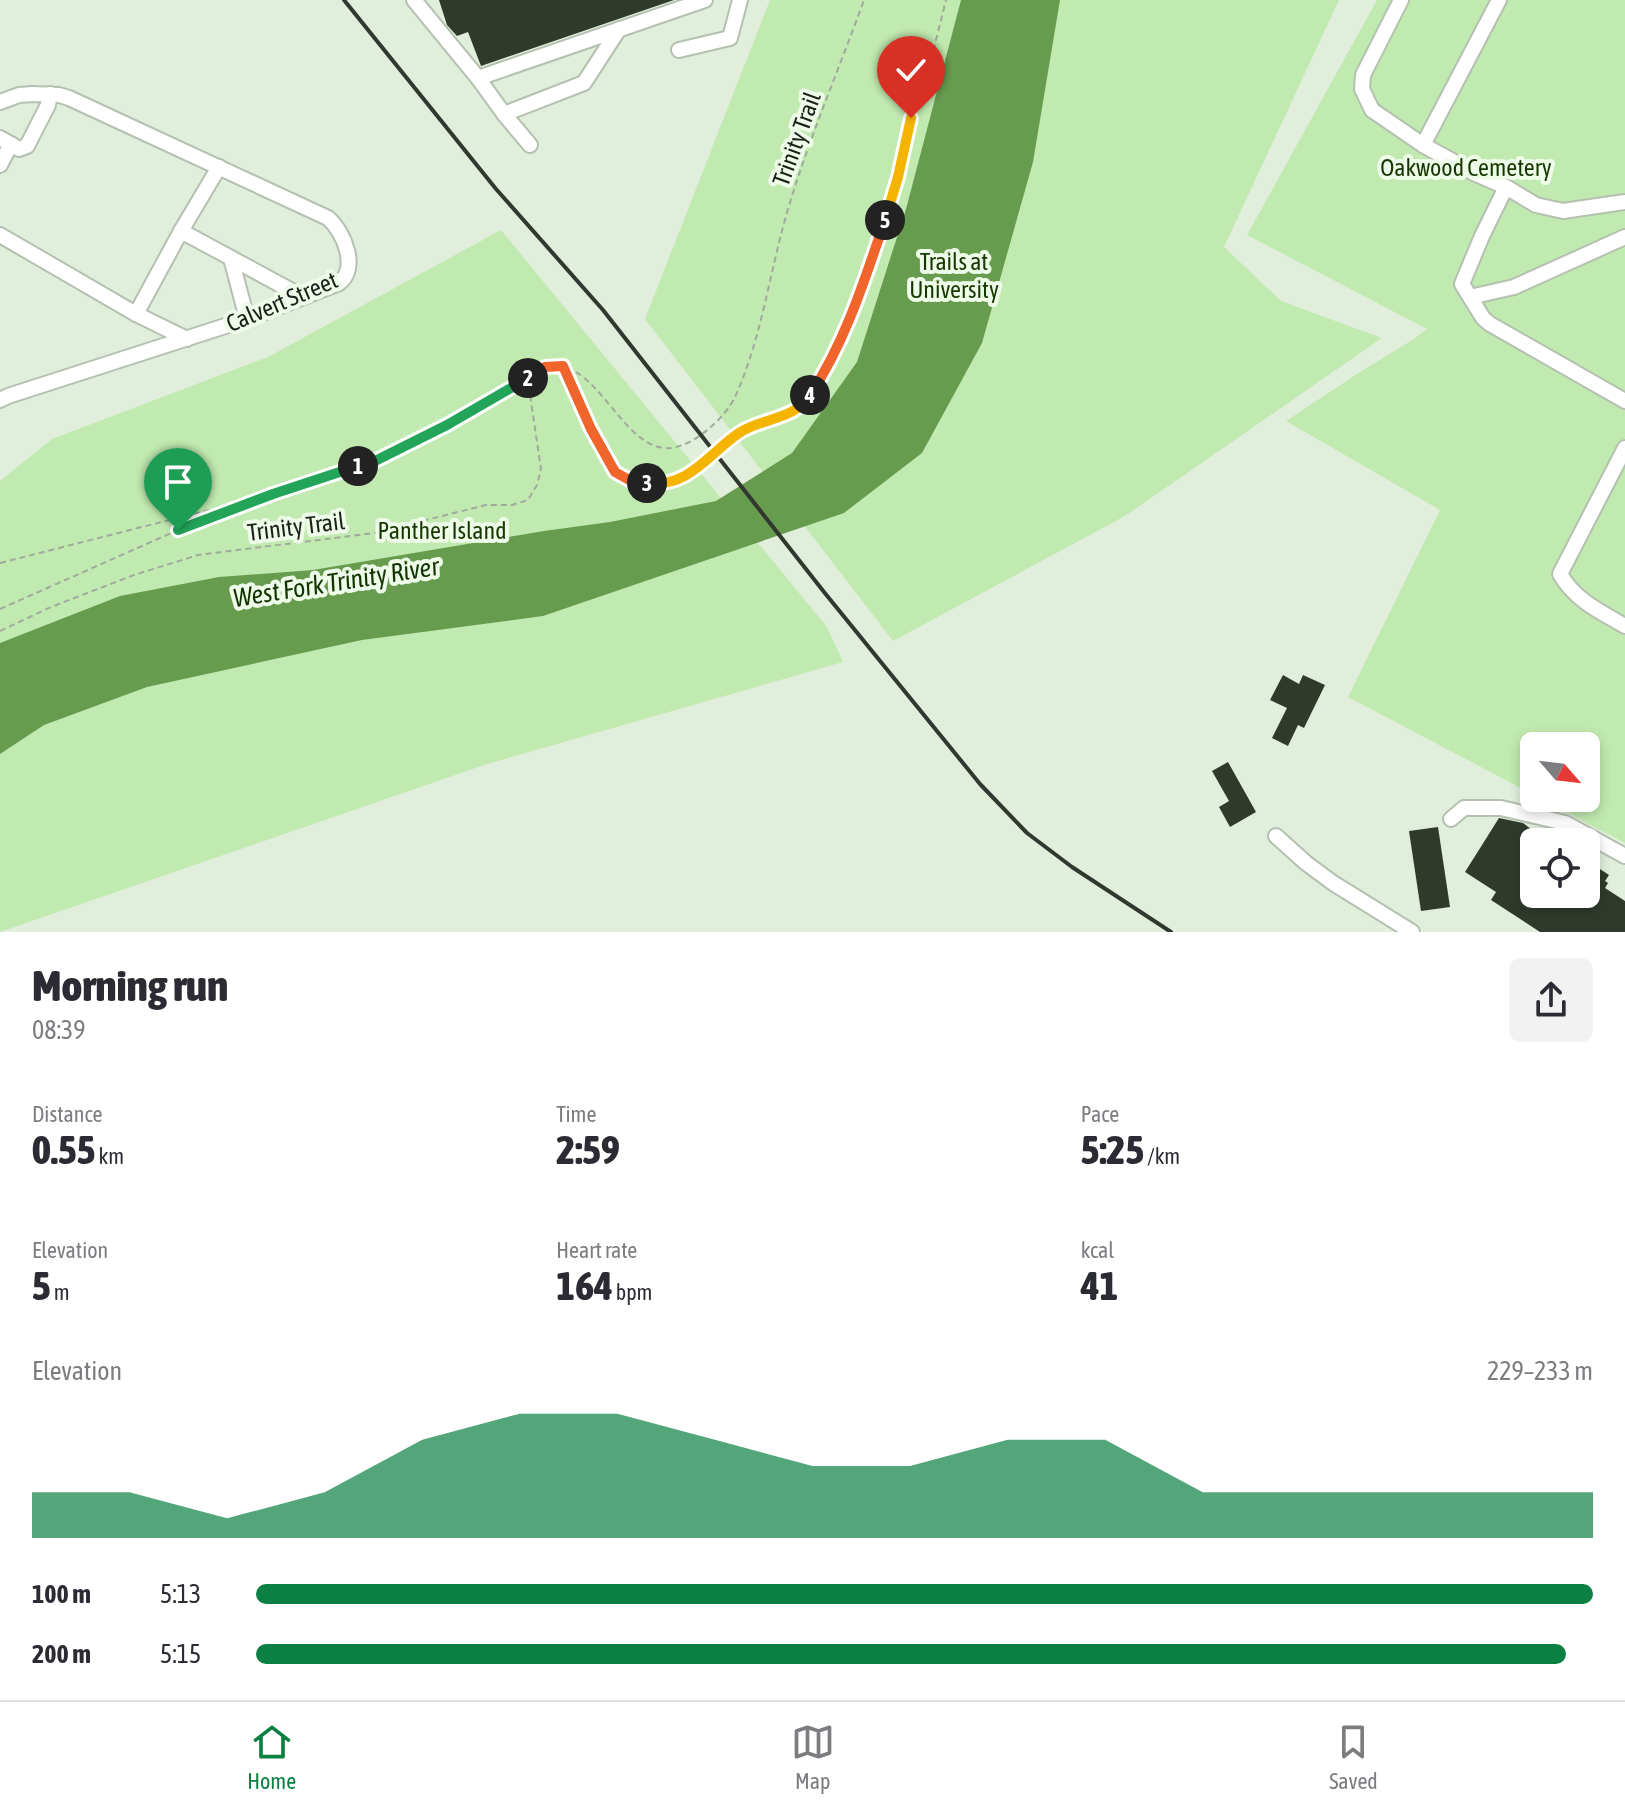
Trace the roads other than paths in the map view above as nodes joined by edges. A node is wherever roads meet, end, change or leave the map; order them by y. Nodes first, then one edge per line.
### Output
1 (414, 0) edge
2 (705, 0) edge
3 (740, 0) edge
4 (1401, 0) edge
5 (1499, 0) edge
6 (619, 29) junction
7 (679, 50) dead end
8 (478, 78) junction
9 (50, 94) junction
10 (0, 102) edge
11 (504, 114) junction
12 (5, 141) edge
13 (530, 145) dead end
14 (1423, 145) junction
15 (0, 165) edge
16 (219, 167) junction
17 (1506, 187) junction
18 (1625, 202) edge
19 (181, 231) junction
20 (0, 235) edge
21 (1625, 237) edge
22 (231, 258) junction
23 (303, 297) junction
24 (1470, 297) junction
25 (136, 314) junction
26 (247, 319) junction
27 (187, 339) junction
28 (0, 400) edge
29 (1625, 401) edge
30 (1625, 448) edge
31 (1625, 626) edge
32 (1451, 819) dead end
33 (1276, 836) dead end
34 (1625, 856) edge
35 (1412, 932) edge

1 - 8 street
2 - 6 street
3 - 7 street
4 - 14 street
5 - 14 street
6 - 8 street
6 - 11 street
8 - 11 street
9 - 10 street, Calvert Street
9 - 12 street
9 - 16 street, Calvert Street
11 - 13 street
12 - 15 street
14 - 17 street
16 - 19 street
16 - 23 street, Calvert Street
17 - 18 street
17 - 24 street
19 - 22 street
19 - 25 street
20 - 25 street
21 - 24 street
22 - 23 street
22 - 26 street
23 - 26 street, Calvert Street
24 - 29 street
25 - 27 street
26 - 27 street, Calvert Street
27 - 28 street, Calvert Street
30 - 31 street
32 - 34 street
33 - 35 street

